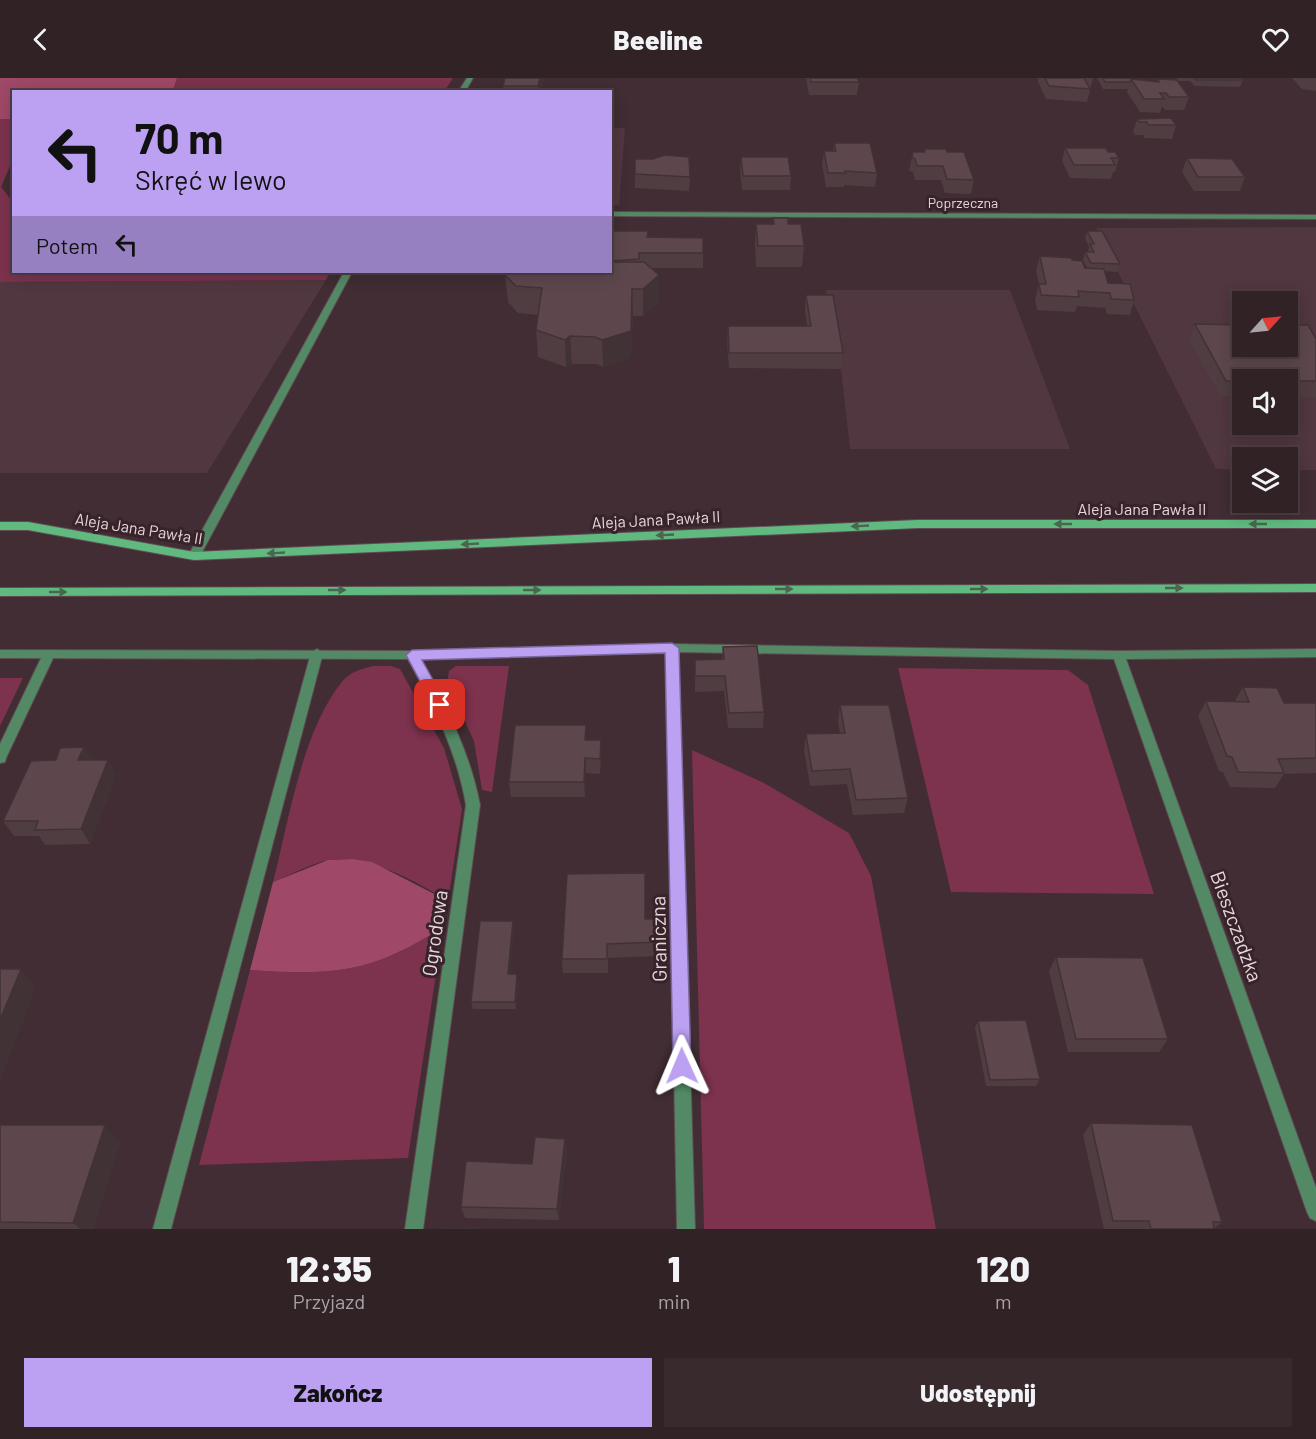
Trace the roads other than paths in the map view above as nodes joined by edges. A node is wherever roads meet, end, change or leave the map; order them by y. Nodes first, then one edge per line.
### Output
1 (612, 214) edge
2 (1316, 217) edge
3 (347, 273) edge
4 (1316, 524) edge
5 (0, 526) edge
6 (194, 556) junction
7 (1316, 588) edge
8 (0, 592) edge
9 (672, 648) junction
10 (317, 653) junction
11 (1316, 653) edge
12 (0, 654) edge
13 (49, 654) junction
14 (412, 655) junction
15 (1118, 655) junction
16 (0, 758) edge
17 (1316, 1212) edge
18 (162, 1229) edge
19 (414, 1229) edge
20 (686, 1229) edge

1 - 2 street, Poprzeczna
3 - 6 street
4 -> 6 main road, Aleja Jana Pawła II
5 - 6 main road, Aleja Jana Pawła II
8 -> 7 main road
9 - 14 street
9 - 15 street
9 - 20 street, Graniczna
10 - 13 street
10 - 14 street
10 - 18 street
11 - 15 street
12 - 13 street
13 - 16 street
14 - 19 street, Ogrodowa
15 - 17 street, Bieszczadzka

